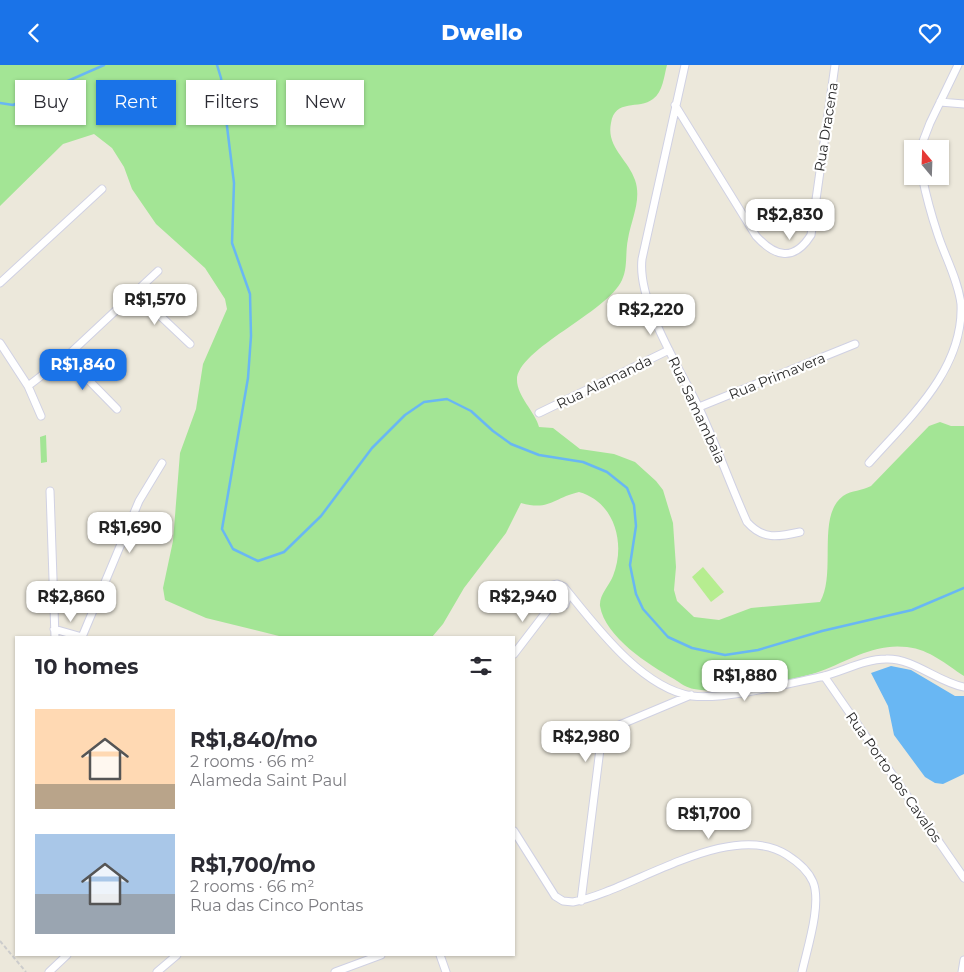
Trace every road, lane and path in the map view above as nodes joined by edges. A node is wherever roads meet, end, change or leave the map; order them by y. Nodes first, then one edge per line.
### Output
1 (685, 65) edge
2 (835, 65) edge
3 (958, 65) edge
4 (940, 102) junction
5 (964, 104) edge
6 (675, 105) junction
7 (922, 140) edge
8 (924, 185) edge
9 (102, 189) dead end
10 (158, 271) dead end
11 (0, 283) edge
12 (135, 292) junction
13 (0, 343) edge
14 (190, 344) dead end
15 (855, 344) dead end
16 (669, 350) junction
17 (66, 357) junction
18 (28, 386) junction
19 (698, 407) junction
20 (117, 409) dead end
21 (539, 413) dead end
22 (41, 417) dead end
23 (162, 463) dead end
24 (869, 463) dead end
25 (50, 491) dead end
26 (800, 532) dead end
27 (568, 594) junction
28 (550, 607) junction
29 (54, 629) junction
30 (55, 636) edge
31 (78, 636) edge
32 (82, 636) edge
33 (515, 653) edge
34 (824, 676) junction
35 (964, 687) edge
36 (691, 695) junction
37 (515, 833) edge
38 (964, 878) edge
39 (581, 901) junction
40 (0, 941) edge
41 (66, 956) edge
42 (176, 956) edge
43 (378, 956) edge
44 (440, 956) edge
45 (964, 960) edge
46 (26, 972) edge
47 (49, 972) edge
48 (157, 972) edge
49 (335, 972) edge
50 (446, 972) edge
51 (802, 972) edge
52 (962, 972) edge

1 - 6 street, Rua Samambaia
2 - 6 street, Rua Dracena
3 - 4 street
4 - 5 street
4 - 7 street
6 - 16 street, Rua Samambaia
8 - 24 street
9 - 11 street
10 - 12 street
12 - 14 street
12 - 17 street
13 - 18 street
15 - 19 street, Rua Primavera
16 - 19 street, Rua Samambaia
16 - 21 street, Rua Alamanda
17 - 18 street
17 - 20 street
18 - 22 street
19 - 26 street, Rua Samambaia
23 - 32 street
25 - 29 street
27 - 28 street
27 - 28 street
27 - 36 street
28 - 33 street
29 - 30 street
29 - 31 street
34 - 35 street
34 - 36 street
34 - 38 street, Rua Porto dos Cavalos
36 - 39 street
37 - 39 street
39 - 51 street
40 - 46 path
41 - 47 street
42 - 48 street
43 - 49 street
44 - 50 street
45 - 52 street

